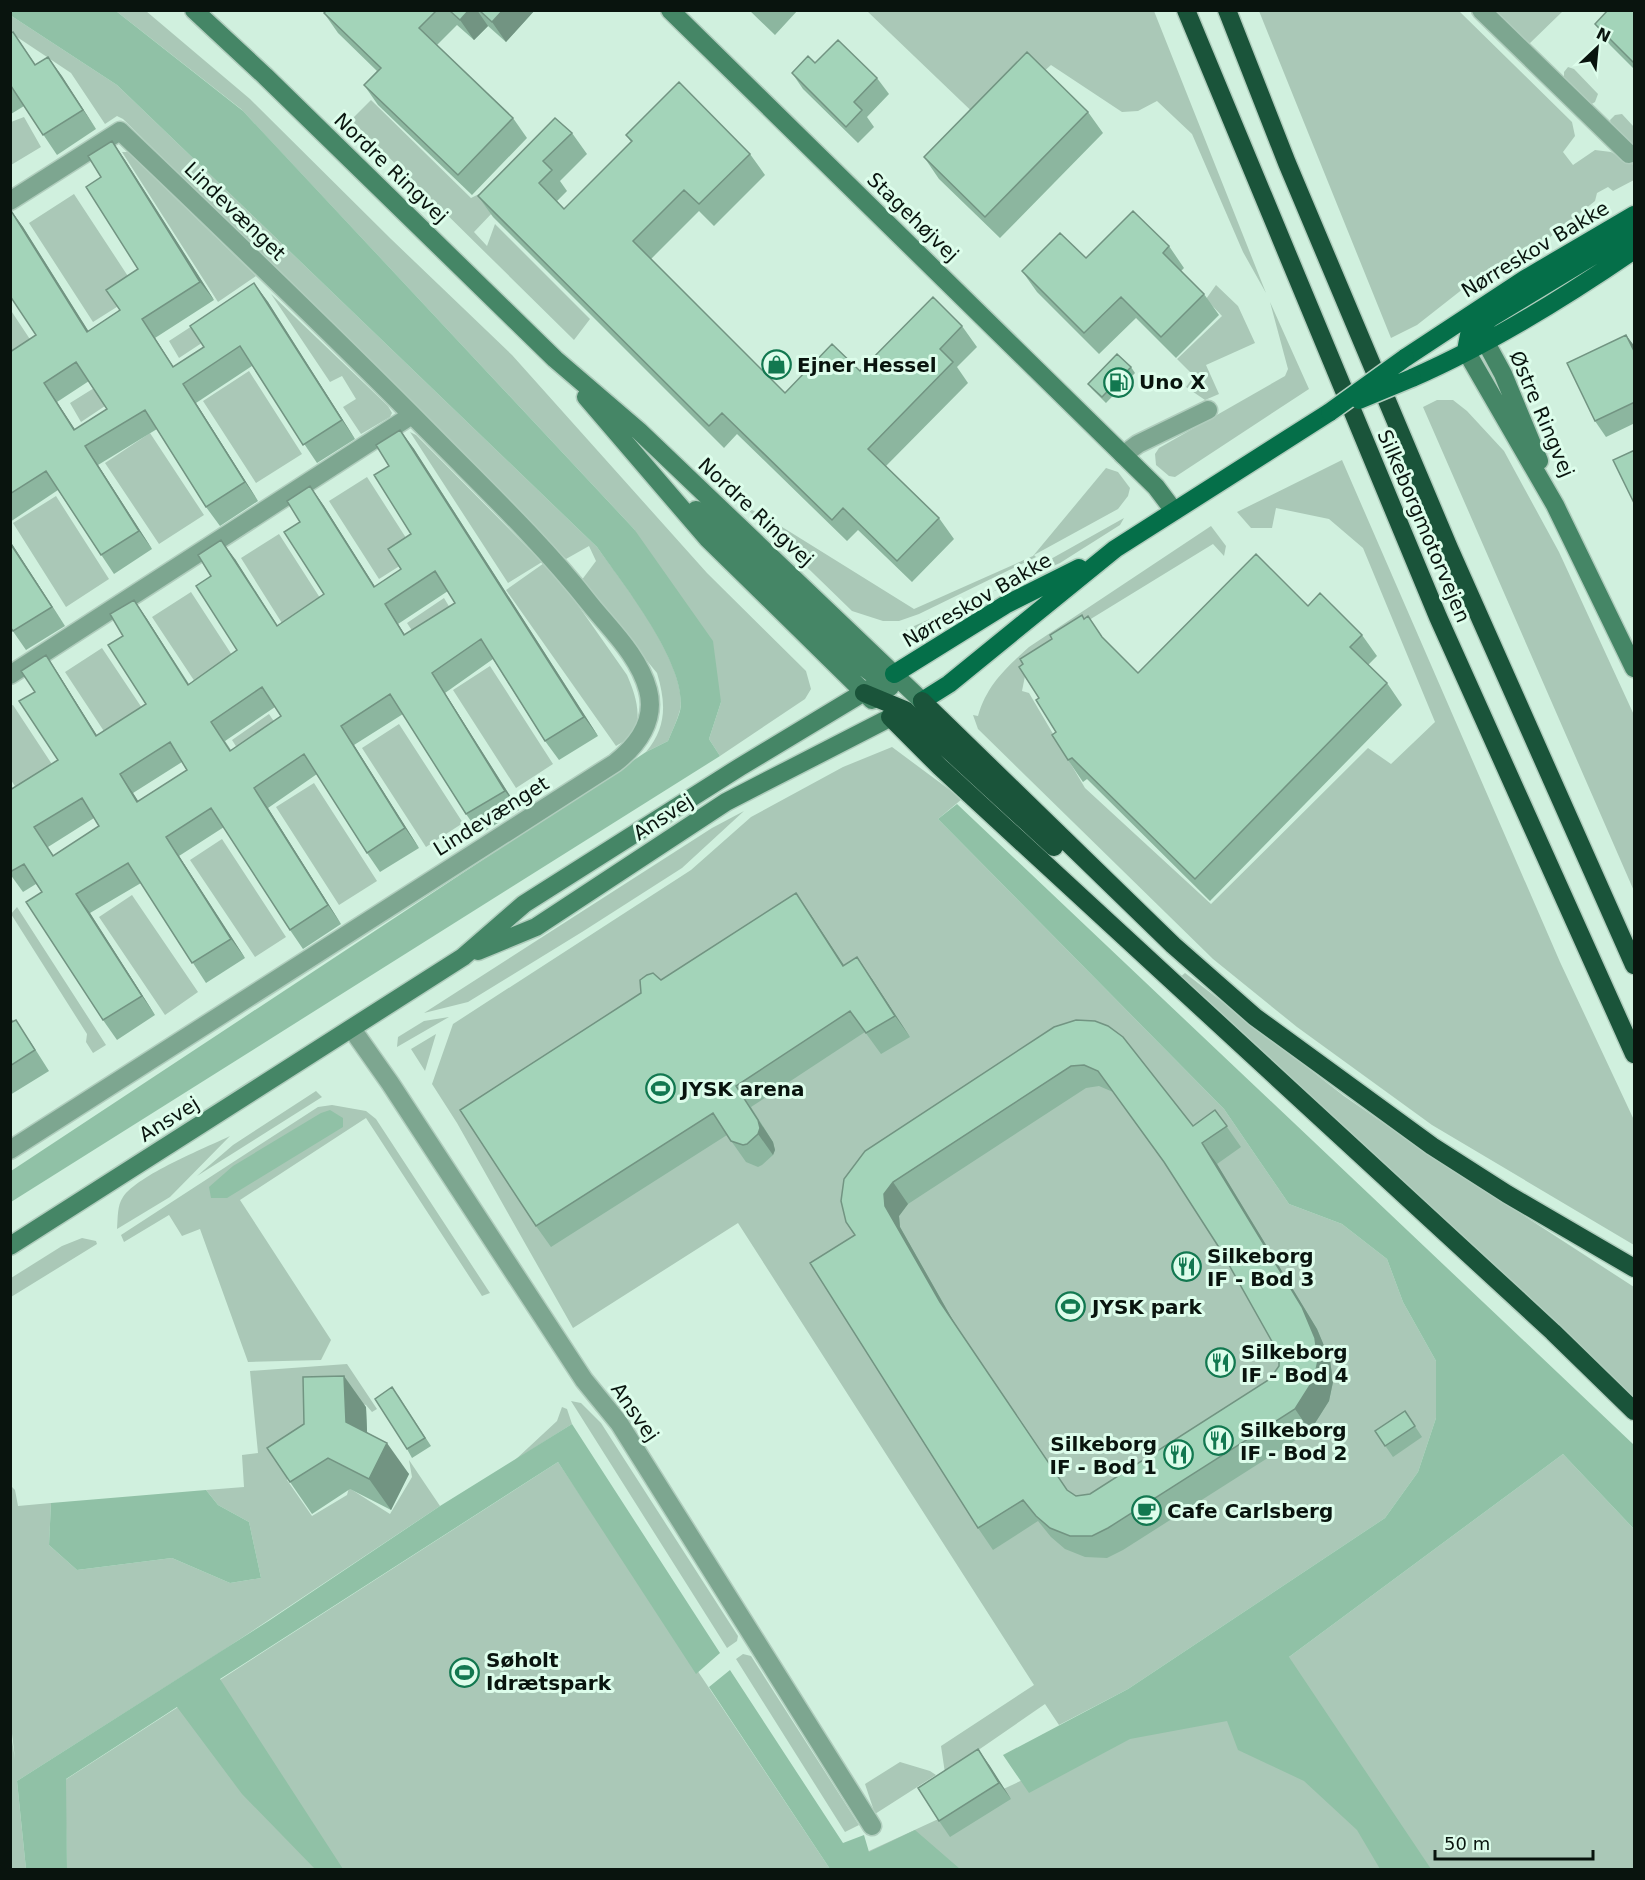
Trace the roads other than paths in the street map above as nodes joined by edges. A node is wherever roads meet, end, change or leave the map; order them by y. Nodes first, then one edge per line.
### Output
1 (194, 10) edge
2 (670, 10) edge
3 (1186, 10) edge
4 (1227, 10) edge
5 (1481, 10) edge
6 (1629, 154) dead end
7 (10, 201) edge
8 (1635, 215) edge
9 (1635, 231) edge
10 (1635, 250) edge
11 (1459, 322) junction
12 (1482, 334) junction
13 (1466, 351) junction
14 (555, 359) junction
15 (1208, 410) dead end
16 (412, 415) junction
17 (1326, 415) junction
18 (622, 442) junction
19 (1124, 455) junction
20 (1556, 505) junction
21 (1174, 511) junction
22 (1115, 549) junction
23 (1635, 668) edge
24 (10, 675) edge
25 (887, 678) junction
26 (864, 693) junction
27 (922, 701) junction
28 (898, 714) junction
29 (1173, 945) junction
30 (463, 957) junction
31 (1635, 965) edge
32 (352, 1029) junction
33 (1635, 1054) edge
34 (10, 1150) edge
35 (11, 1246) edge
36 (1635, 1268) edge
37 (1635, 1411) edge
38 (872, 1826) dead end

1 - 14 main road, Nordre Ringvej
2 - 19 main road, Stagehøjvej
3 - 33 highway, Silkeborgmotorvejen
4 - 31 highway, Silkeborgmotorvejen
5 - 6 street
7 - 16 street, Lindevænget
8 - 11 main road, Nørreskov Bakke
9 - 12 main road
10 - 12 main road, Nørreskov Bakke
11 - 12 main road, Nørreskov Bakke
11 - 17 main road, Nørreskov Bakke, bridge
12 - 13 main road, Nørreskov Bakke
12 - 20 main road, Østre Ringvej
13 - 17 main road, Nørreskov Bakke, bridge
13 - 20 main road, Østre Ringvej
14 - 18 main road, Nordre Ringvej
14 - 25 main road, Nordre Ringvej
15 - 19 street
16 - 24 street
16 - 34 street, Lindevænget
17 - 21 main road, Nørreskov Bakke
18 - 25 main road
18 - 26 main road, Nordre Ringvej
19 - 21 main road, Stagehøjvej
20 - 23 main road, Østre Ringvej
21 - 22 main road, Nørreskov Bakke
22 - 25 main road, Nørreskov Bakke
22 - 27 main road, Nørreskov Bakke
25 - 26 main road, Nørreskov Bakke
25 - 27 main road
26 - 28 highway
26 - 30 main road, Ansvej
27 - 28 main road, Nørreskov Bakke
27 - 29 highway
28 - 29 highway
28 - 30 main road, Ansvej
28 - 37 highway
29 - 36 highway
30 - 32 main road, Ansvej
32 - 35 main road, Ansvej
32 - 38 street, Ansvej

